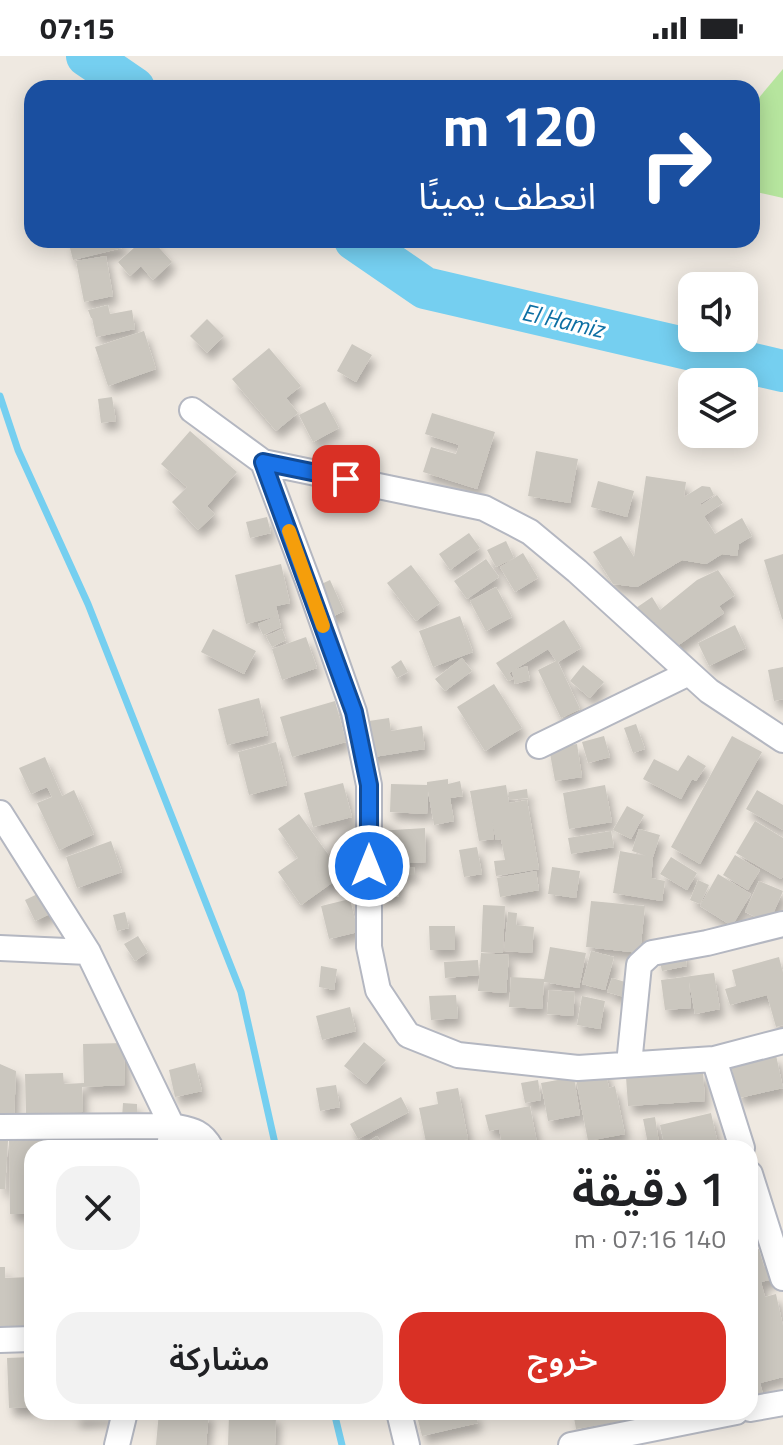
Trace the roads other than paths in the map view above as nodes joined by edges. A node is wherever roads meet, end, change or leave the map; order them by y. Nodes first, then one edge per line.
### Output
1 (192, 410) dead end
2 (263, 462) junction
3 (689, 673) junction
4 (783, 740) edge
5 (539, 746) dead end
6 (0, 813) edge
7 (783, 924) edge
8 (0, 948) edge
9 (88, 952) junction
10 (783, 1041) edge
11 (714, 1059) junction
12 (629, 1064) junction
13 (0, 1127) edge
14 (170, 1137) edge
15 (206, 1140) edge
16 (739, 1140) edge
17 (758, 1201) edge
18 (767, 1232) edge
19 (783, 1278) edge
20 (24, 1339) edge
21 (0, 1340) edge
22 (783, 1403) edge
23 (758, 1408) edge
24 (123, 1420) edge
25 (401, 1420) edge
26 (696, 1420) edge
27 (117, 1445) edge
28 (407, 1445) edge
29 (571, 1445) edge

1 - 2 street
2 - 3 street
2 - 12 street
3 - 4 street
3 - 5 street
6 - 9 street
7 - 12 street
8 - 9 street
9 - 14 street
10 - 11 street
11 - 12 street
11 - 16 street
13 - 14 street
14 - 15 street
17 - 18 street
18 - 19 street
20 - 21 street
22 - 23 street
24 - 27 street
25 - 28 street
26 - 29 street

